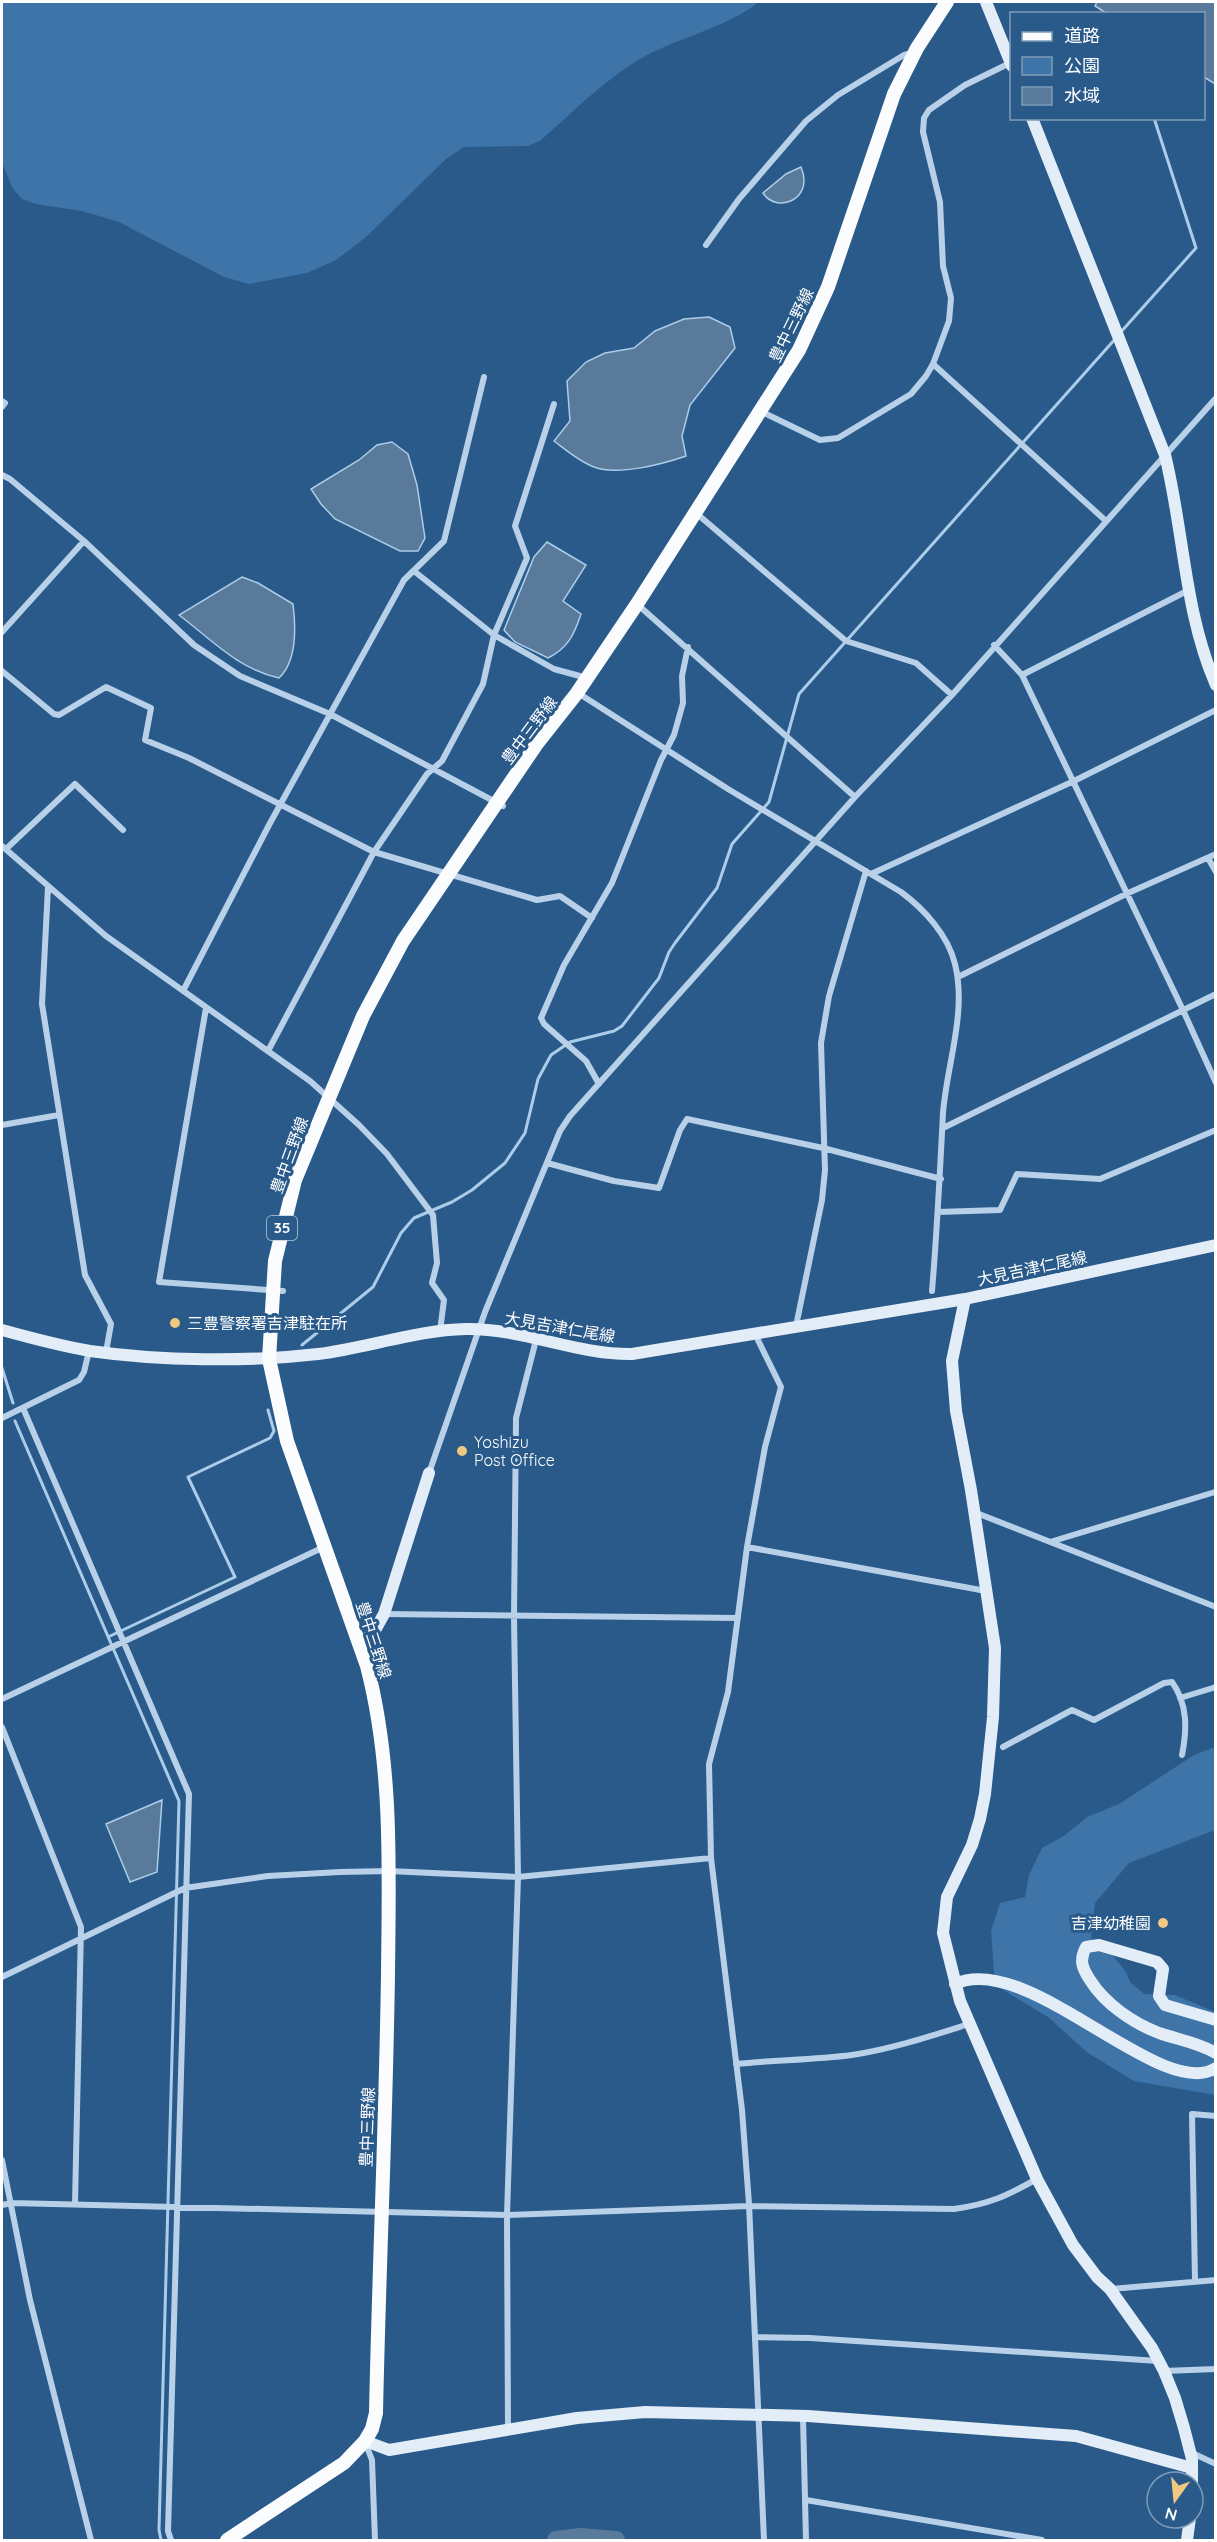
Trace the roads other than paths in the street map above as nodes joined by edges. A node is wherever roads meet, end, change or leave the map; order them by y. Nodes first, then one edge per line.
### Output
1 (946, 2) edge
2 (986, 2) edge
3 (915, 51) junction
4 (1010, 62) edge
5 (1010, 64) edge
6 (1033, 120) edge
7 (706, 245) dead end
8 (933, 364) junction
9 (484, 377) dead end
10 (1215, 398) edge
11 (2, 401) edge
12 (554, 404) dead end
13 (2, 407) edge
14 (762, 412) junction
15 (1165, 454) junction
16 (2, 475) edge
17 (696, 513) junction
18 (1106, 521) junction
19 (84, 541) junction
20 (414, 571) junction
21 (1189, 590) junction
22 (638, 604) junction
23 (2, 632) edge
24 (494, 635) junction
25 (994, 645) junction
26 (687, 647) junction
27 (2, 671) edge
28 (1022, 675) junction
29 (588, 678) junction
30 (1215, 685) edge
31 (577, 693) junction
32 (952, 695) junction
33 (1215, 710) edge
34 (331, 715) junction
35 (666, 751) junction
36 (433, 769) junction
37 (1074, 781) junction
38 (855, 797) junction
39 (281, 805) junction
40 (500, 805) junction
41 (123, 830) dead end
42 (816, 843) junction
43 (4, 847) edge
44 (374, 852) junction
45 (1215, 854) edge
46 (1208, 858) junction
47 (1215, 872) edge
48 (869, 873) junction
49 (448, 874) junction
50 (48, 887) junction
51 (1126, 894) junction
52 (592, 918) junction
53 (958, 977) junction
54 (183, 991) junction
55 (1215, 994) edge
56 (206, 1008) junction
57 (1182, 1008) junction
58 (268, 1051) junction
59 (1215, 1083) edge
60 (599, 1084) junction
61 (329, 1096) junction
62 (59, 1115) junction
63 (2, 1125) edge
64 (943, 1128) junction
65 (1215, 1130) edge
66 (823, 1148) junction
67 (547, 1163) junction
68 (941, 1179) junction
69 (938, 1212) junction
70 (1215, 1245) edge
71 (278, 1291) junction
72 (932, 1291) dead end
73 (965, 1299) junction
74 (796, 1328) junction
75 (2, 1330) edge
76 (479, 1330) junction
77 (440, 1331) junction
78 (755, 1334) junction
79 (536, 1340) junction
80 (88, 1351) junction
81 (106, 1353) junction
82 (269, 1359) junction
83 (23, 1408) junction
84 (2, 1418) edge
85 (429, 1473) joint
86 (1215, 1485) edge
87 (1215, 1492) edge
88 (973, 1512) junction
89 (1050, 1542) junction
90 (325, 1546) junction
91 (747, 1547) junction
92 (987, 1591) junction
93 (1215, 1607) edge
94 (384, 1614) junction
95 (514, 1617) junction
96 (738, 1618) junction
97 (123, 1642) junction
98 (360, 1645) junction
99 (1215, 1688) edge
100 (1180, 1698) junction
101 (2, 1699) edge
102 (2, 1727) edge
103 (1003, 1747) dead end
104 (1182, 1755) dead end
105 (711, 1858) junction
106 (389, 1871) junction
107 (518, 1877) junction
108 (185, 1888) junction
109 (82, 1937) junction
110 (2, 1977) edge
111 (956, 1984) junction
112 (1215, 2020) edge
113 (969, 2024) junction
114 (1215, 2053) edge
115 (736, 2064) junction
116 (1215, 2068) edge
117 (1215, 2116) edge
118 (2, 2160) edge
119 (1036, 2179) junction
120 (12, 2203) junction
121 (75, 2204) junction
122 (2, 2205) edge
123 (749, 2206) junction
124 (176, 2207) junction
125 (380, 2212) junction
126 (507, 2215) junction
127 (1215, 2280) edge
128 (1195, 2281) junction
129 (1110, 2289) junction
130 (755, 2337) junction
131 (1162, 2366) junction
132 (1215, 2369) edge
133 (757, 2415) junction
134 (803, 2417) junction
135 (508, 2430) junction
136 (365, 2441) junction
137 (1187, 2450) junction
138 (1215, 2464) edge
139 (1192, 2468) joint
140 (806, 2500) junction
141 (91, 2541) edge
142 (171, 2541) edge
143 (227, 2541) edge
144 (375, 2541) edge
145 (764, 2541) edge
146 (806, 2541) edge
147 (1042, 2541) edge

1 - 3 main road, 豊中三野線 / 35
2 - 4 street
3 - 7 street
3 - 14 main road, 豊中三野線 / 35
5 - 8 street
6 - 15 street
8 - 14 street
8 - 18 street
9 - 20 street
10 - 15 street
11 - 13 street
12 - 24 street
14 - 17 main road, 豊中三野線 / 35
15 - 18 street
15 - 21 street
16 - 19 street
17 - 22 main road, 豊中三野線 / 35
17 - 32 street
18 - 25 street
19 - 23 street
19 - 34 street
20 - 24 street
20 - 34 street
21 - 28 street
21 - 30 street
22 - 26 street
22 - 29 main road, 豊中三野線 / 35
24 - 29 street
24 - 36 street
25 - 28 street
25 - 32 street
26 - 35 street
26 - 38 street
27 - 39 street
28 - 37 street
29 - 31 main road, 豊中三野線 / 35
31 - 35 street
31 - 40 main road, 豊中三野線 / 35
32 - 38 street
33 - 37 street
34 - 36 street
34 - 39 street
35 - 42 street
35 - 52 street
36 - 40 street
36 - 44 street
37 - 48 street
37 - 51 street
38 - 42 street
39 - 44 street
39 - 54 street
40 - 49 main road, 豊中三野線 / 35
41 - 43 street
42 - 48 street
42 - 60 street
43 - 50 street
44 - 49 street
44 - 58 street
45 - 46 street
46 - 47 street
46 - 51 street
48 - 53 street
48 - 66 street
49 - 52 street
49 - 61 main road, 豊中三野線 / 35
50 - 54 street
50 - 62 street
51 - 53 street
51 - 57 street
52 - 60 street
53 - 64 street
54 - 56 street
55 - 57 street
56 - 58 street
56 - 71 street
57 - 59 street
57 - 64 street
58 - 61 street
60 - 67 street
61 - 71 main road, 豊中三野線 / 35
61 - 77 street
62 - 63 street
62 - 81 street
64 - 68 street
65 - 69 street
66 - 67 street
66 - 68 street
66 - 74 street
67 - 76 street
68 - 69 street
69 - 72 street
70 - 73 street, 大見吉津仁尾線
71 - 82 main road, 豊中三野線 / 35
73 - 74 street, 大見吉津仁尾線
73 - 88 street
74 - 78 street, 大見吉津仁尾線
75 - 80 street, 大見吉津仁尾線
76 - 77 street, 大見吉津仁尾線
76 - 79 street, 大見吉津仁尾線
76 - 85 street
77 - 82 street, 大見吉津仁尾線
78 - 79 street, 大見吉津仁尾線
78 - 91 street
79 - 95 street
80 - 81 street, 大見吉津仁尾線
80 - 83 street
81 - 82 street, 大見吉津仁尾線
82 - 90 main road, 豊中三野線 / 35
83 - 84 street
83 - 97 street
85 - 94 street
86 - 87 street
87 - 89 street
88 - 89 street
88 - 92 street
89 - 93 street
90 - 97 street
90 - 98 main road, 豊中三野線 / 35
91 - 92 street
91 - 96 street
92 - 111 street
94 - 95 street
94 - 98 street
95 - 96 street
95 - 107 street
96 - 105 street
97 - 101 street
97 - 108 street
98 - 106 main road, 豊中三野線 / 35
99 - 100 street
100 - 103 street
100 - 104 street
102 - 109 street
105 - 107 street
105 - 115 street
106 - 107 street
106 - 108 street
106 - 125 main road, 豊中三野線 / 35
107 - 126 street
108 - 109 street
108 - 124 street
109 - 110 street
109 - 121 street
111 - 113 street
111 - 116 street
112 - 114 street
113 - 115 street
113 - 119 street
115 - 123 street
117 - 128 street
118 - 120 street
119 - 123 street
119 - 129 street
120 - 121 street
120 - 122 street
120 - 141 street
121 - 124 street
123 - 126 street
123 - 130 street
124 - 125 street
124 - 142 street
125 - 126 street
125 - 136 main road, 豊中三野線 / 35
126 - 135 street
127 - 128 street
128 - 129 street
129 - 131 street
130 - 131 street
130 - 133 street
131 - 132 street
131 - 137 street
133 - 134 street
133 - 135 street
133 - 145 street
134 - 139 street
134 - 140 street
135 - 136 street
136 - 143 main road, 豊中三野線 / 35
136 - 144 street
137 - 138 street
137 - 139 street
140 - 146 street
140 - 147 street

